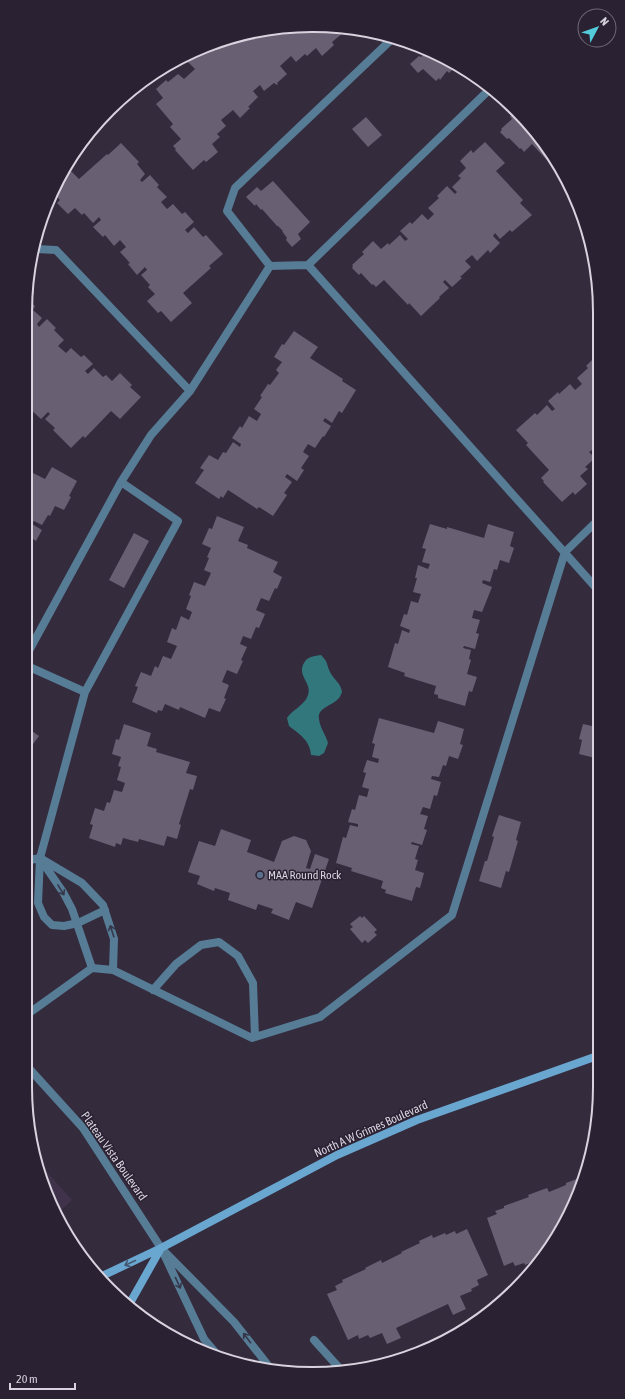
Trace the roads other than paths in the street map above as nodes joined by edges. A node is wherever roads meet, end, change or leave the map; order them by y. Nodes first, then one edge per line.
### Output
1 (388, 43) edge
2 (486, 93) edge
3 (39, 249) edge
4 (308, 265) junction
5 (270, 266) junction
6 (190, 391) junction
7 (121, 482) junction
8 (593, 525) edge
9 (565, 552) junction
10 (593, 584) edge
11 (32, 645) edge
12 (32, 668) edge
13 (85, 692) junction
14 (40, 858) junction
15 (32, 860) edge
16 (105, 910) junction
17 (78, 923) junction
18 (92, 968) junction
19 (113, 970) junction
20 (153, 990) junction
21 (32, 1011) edge
22 (255, 1037) junction
23 (593, 1057) edge
24 (32, 1072) edge
25 (161, 1248) junction
26 (105, 1275) edge
27 (132, 1300) edge
28 (314, 1340) dead end
29 (212, 1349) edge
30 (267, 1363) edge
31 (337, 1366) edge

1 - 5 street
2 - 4 street
3 - 6 street
4 - 5 street
4 - 9 street
5 - 6 street
6 - 7 street
7 - 11 street
7 - 13 street
8 - 9 street
9 - 10 street
9 - 22 street
12 - 13 street
13 - 14 street
14 - 15 street
14 - 16 street
14 -> 17 street
14 - 17 street
16 - 17 street
19 -> 16 street
17 - 18 street
18 - 19 street
18 - 21 street
19 - 20 street
20 - 22 street
20 - 22 street
23 - 25 main road, North A W Grimes Boulevard
24 - 25 street, Plateau Vista Boulevard
25 -> 26 main road, North A W Grimes Boulevard
25 - 27 main road
25 -> 29 street, Plateau Vista Boulevard
30 -> 25 street, Plateau Vista Boulevard
28 - 31 street

